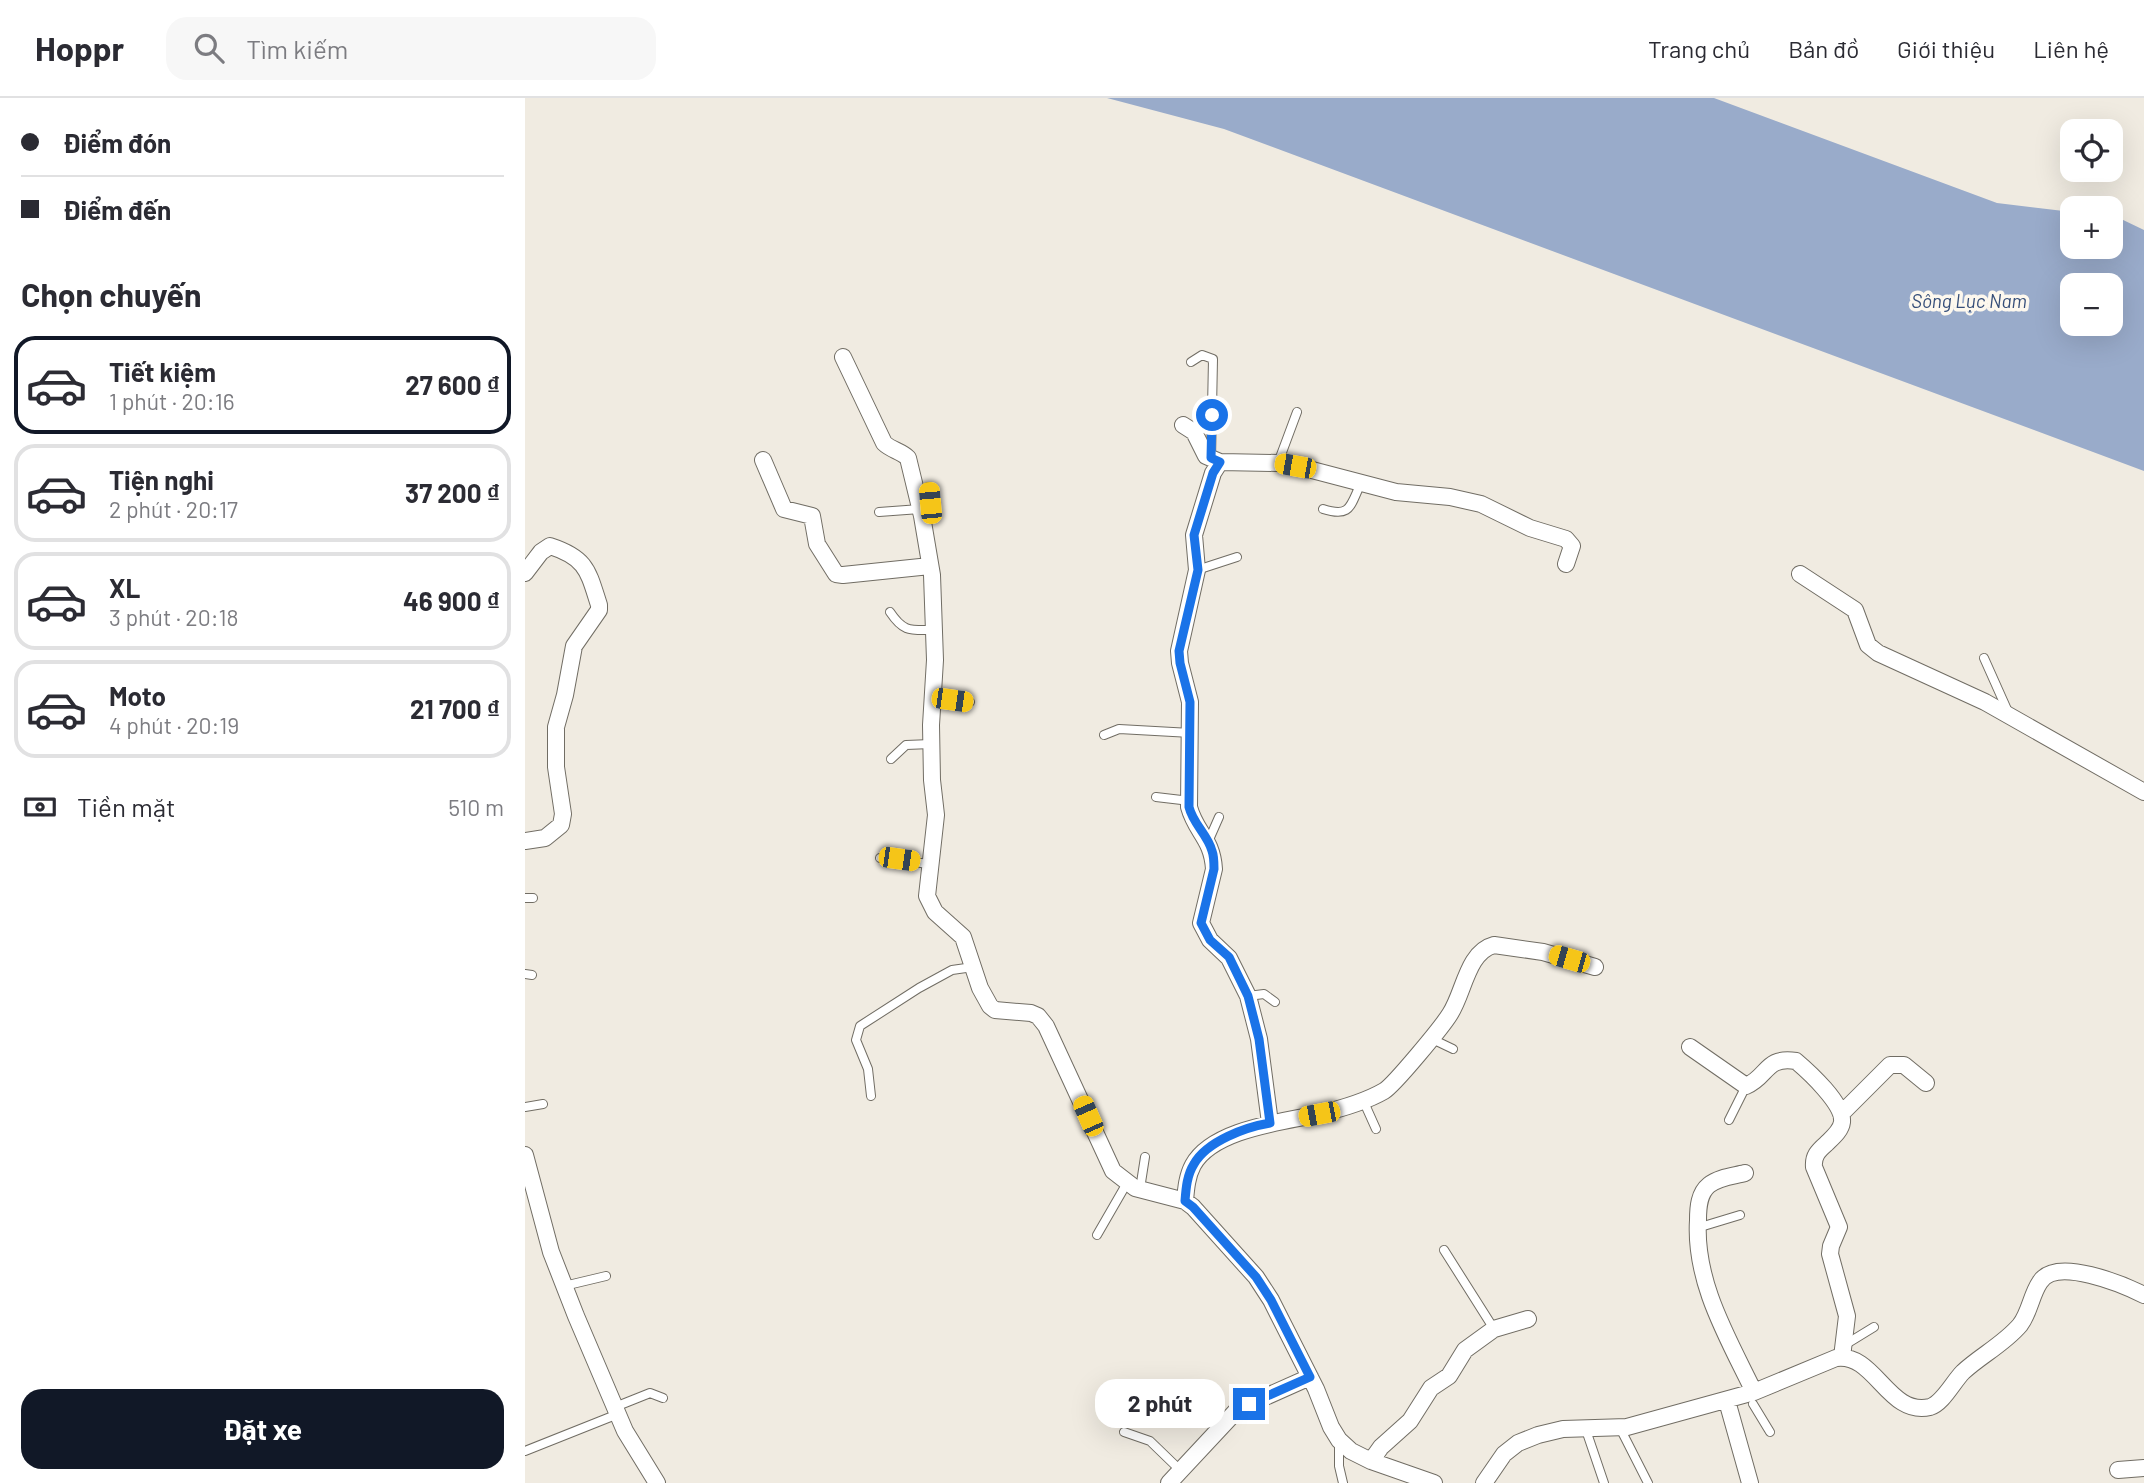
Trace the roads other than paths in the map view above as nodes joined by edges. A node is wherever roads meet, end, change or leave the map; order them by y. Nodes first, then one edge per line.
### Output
1 (843, 357) dead end
2 (1191, 362) dead end
3 (1297, 412) dead end
4 (1183, 425) dead end
5 (764, 460) dead end
6 (1215, 460) junction
7 (1278, 463) junction
8 (1361, 483) junction
9 (928, 486) dead end
10 (1323, 509) dead end
11 (879, 512) dead end
12 (921, 512) junction
13 (1237, 557) dead end
14 (1566, 565) dead end
15 (930, 566) junction
16 (1198, 570) junction
17 (525, 573) edge
18 (1800, 574) dead end
19 (890, 612) dead end
20 (934, 630) junction
21 (1984, 657) dead end
22 (933, 697) junction
23 (970, 702) dead end
24 (2010, 716) junction
25 (1191, 733) junction
26 (1104, 735) dead end
27 (931, 744) junction
28 (891, 759) dead end
29 (2144, 792) edge
30 (1156, 797) dead end
31 (1190, 801) junction
32 (1219, 817) dead end
33 (525, 841) edge
34 (1208, 842) junction
35 (880, 858) dead end
36 (929, 864) junction
37 (973, 967) junction
38 (1595, 967) dead end
39 (1248, 996) junction
40 (1275, 1002) dead end
41 (1430, 1038) junction
42 (1690, 1047) dead end
43 (1453, 1049) dead end
44 (1926, 1083) dead end
45 (1746, 1086) junction
46 (871, 1096) dead end
47 (1363, 1100) junction
48 (543, 1104) dead end
49 (525, 1107) edge
50 (1841, 1114) junction
51 (1729, 1120) dead end
52 (1270, 1123) junction
53 (1375, 1129) dead end
54 (525, 1156) edge
55 (1145, 1157) dead end
56 (1745, 1172) dead end
57 (1133, 1186) junction
58 (1185, 1201) junction
59 (1740, 1215) dead end
60 (1697, 1227) junction
61 (1097, 1236) dead end
62 (1444, 1250) dead end
63 (606, 1276) dead end
64 (564, 1286) junction
65 (2144, 1295) edge
66 (1528, 1319) dead end
67 (1874, 1327) dead end
68 (1494, 1329) junction
69 (1842, 1351) junction
70 (1310, 1377) junction
71 (663, 1398) dead end
72 (1751, 1398) junction
73 (1727, 1401) junction
74 (617, 1410) junction
75 (1620, 1428) junction
76 (1586, 1430) junction
77 (1124, 1432) dead end
78 (1770, 1432) dead end
79 (1339, 1440) junction
80 (525, 1451) edge
81 (1371, 1461) junction
82 (2144, 1468) edge
83 (1180, 1470) junction
84 (2118, 1470) dead end
85 (657, 1483) edge
86 (1169, 1483) edge
87 (1343, 1483) edge
88 (1434, 1483) edge
89 (1484, 1483) edge
90 (1604, 1483) edge
91 (1648, 1483) edge
92 (1750, 1483) edge

1 - 12 street
2 - 6 lane
3 - 7 lane
4 - 6 street
5 - 15 street
6 - 7 street
6 - 16 street
7 - 8 street
8 - 10 lane
8 - 14 street
9 - 12 lane
11 - 12 lane
12 - 15 street
13 - 16 lane
15 - 20 street
16 - 25 street
17 - 33 street
18 - 24 street
19 - 20 lane
20 - 22 street
21 - 24 lane
22 - 23 lane
22 - 27 street
24 - 29 street
25 - 26 lane
25 - 31 street
27 - 28 lane
27 - 36 street
30 - 31 lane
31 - 34 street
32 - 34 lane
34 - 39 street
35 - 36 lane
36 - 37 street
37 - 46 lane
37 - 57 street
38 - 41 street
39 - 40 lane
39 - 52 street
41 - 43 lane
41 - 47 street
42 - 45 street
44 - 50 street
45 - 50 street
45 - 51 lane
47 - 52 street
47 - 53 lane
48 - 49 lane
50 - 69 street
52 - 58 street
54 - 64 street
55 - 57 lane
56 - 60 street
57 - 58 street
57 - 61 lane
58 - 70 street
59 - 60 lane
60 - 72 street
62 - 68 lane
63 - 64 lane
64 - 74 street
65 - 69 street
66 - 68 street
67 - 69 lane
68 - 81 street
69 - 72 street
70 - 79 street
70 - 83 street
71 - 74 lane
72 - 73 street
72 - 78 lane
73 - 75 street
73 - 92 street
74 - 80 lane
74 - 85 street
75 - 76 street
75 - 91 lane
76 - 89 street
76 - 90 lane
77 - 83 lane
79 - 81 street
79 - 87 lane
81 - 88 street
82 - 84 street
83 - 86 street

